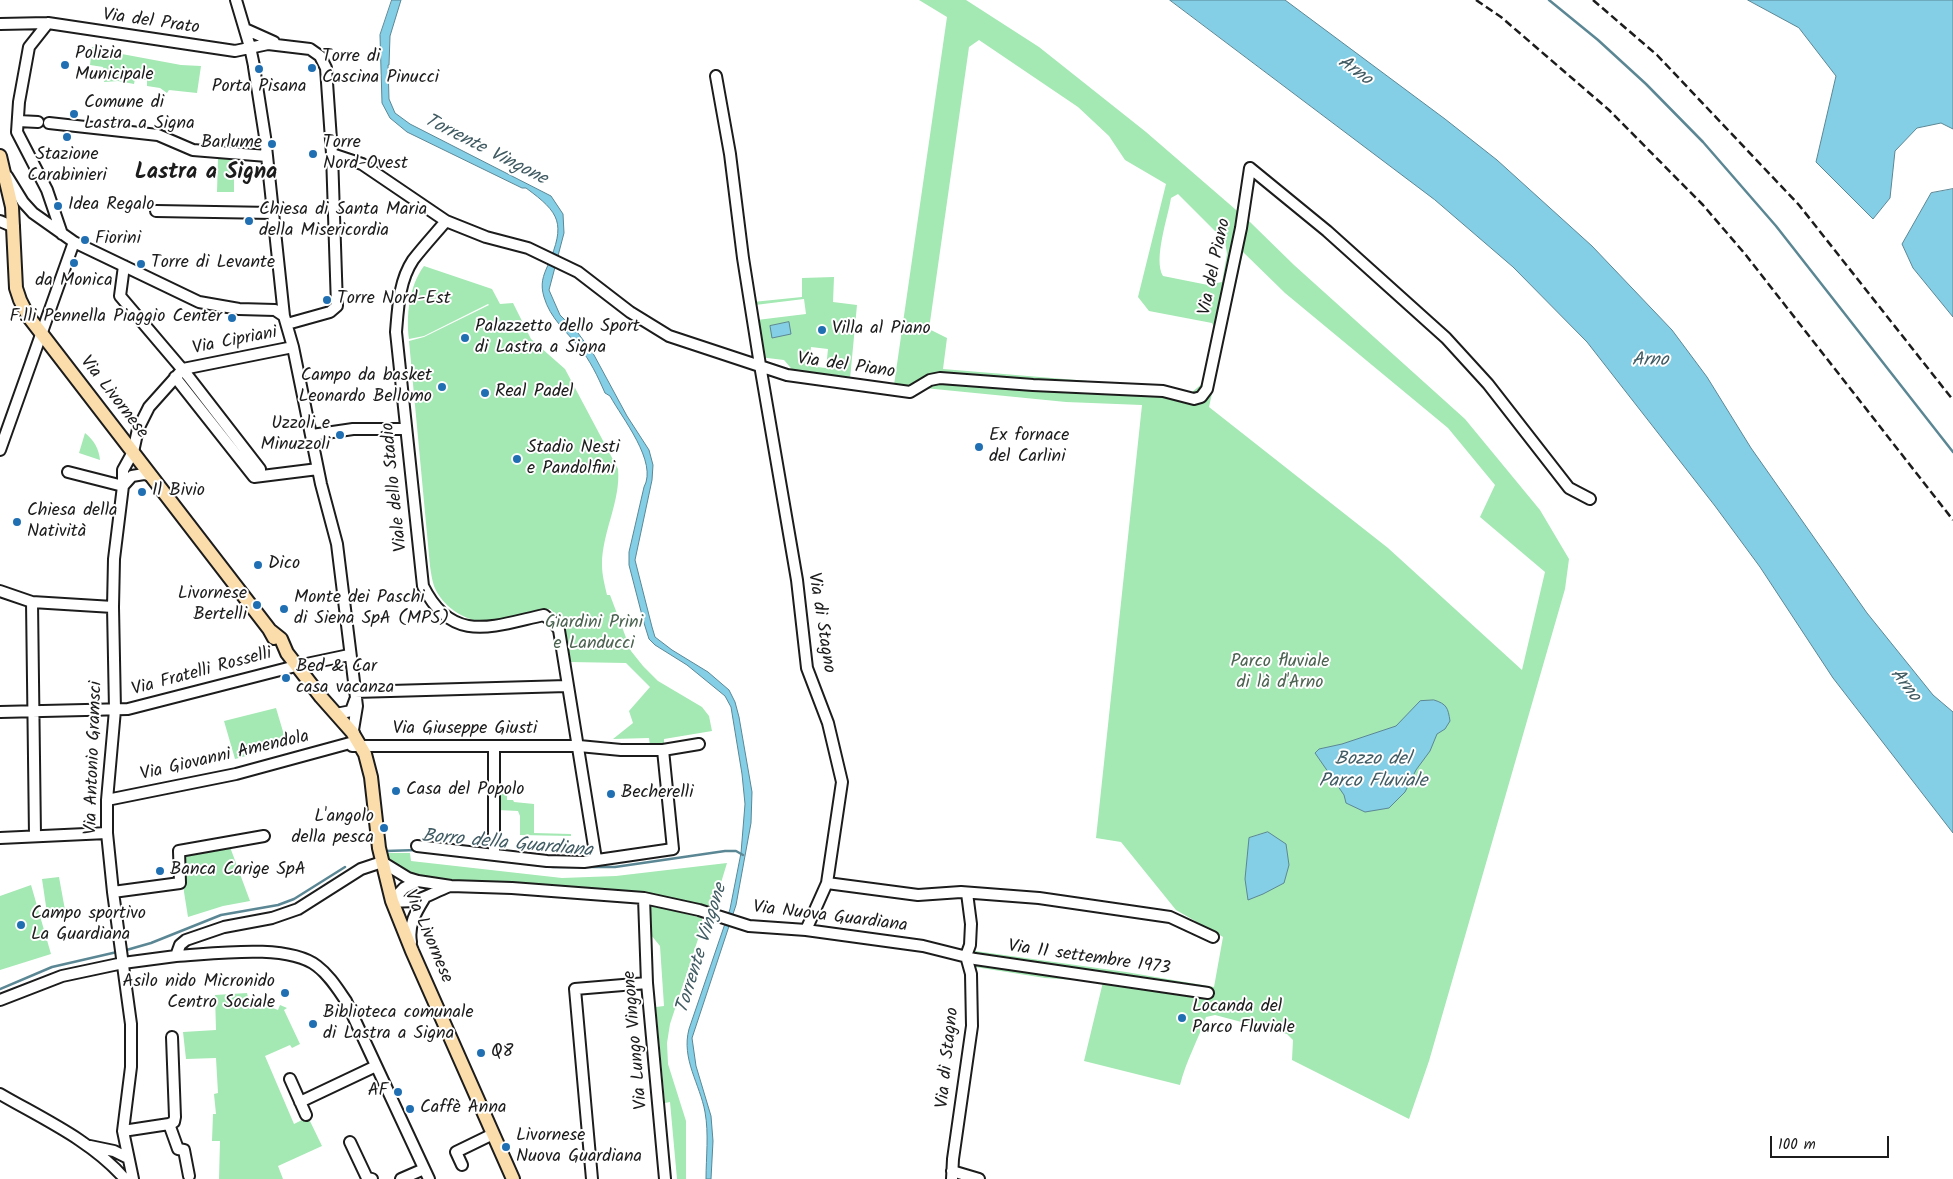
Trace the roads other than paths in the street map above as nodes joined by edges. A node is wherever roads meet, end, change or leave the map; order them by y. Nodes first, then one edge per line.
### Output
1 (236, 0) edge
2 (0, 24) edge
3 (48, 24) junction
4 (245, 29) junction
5 (277, 44) junction
6 (250, 48) junction
7 (716, 76) dead end
8 (18, 121) junction
9 (332, 154) junction
10 (0, 156) edge
11 (267, 156) junction
12 (5, 173) junction
13 (156, 211) dead end
14 (273, 213) junction
15 (0, 221) edge
16 (446, 221) junction
17 (14, 227) junction
18 (63, 235) junction
19 (74, 242) junction
20 (124, 266) junction
21 (286, 320) junction
22 (41, 333) junction
23 (293, 347) junction
24 (760, 365) junction
25 (179, 373) junction
26 (405, 429) junction
27 (312, 435) junction
28 (124, 440) junction
29 (0, 450) edge
30 (133, 452) junction
31 (318, 469) junction
32 (123, 470) junction
33 (68, 472) dead end
34 (152, 476) junction
35 (123, 486) junction
36 (1590, 499) dead end
37 (0, 591) edge
38 (32, 602) junction
39 (113, 607) junction
40 (349, 655) junction
41 (294, 666) junction
42 (567, 686) junction
43 (355, 694) junction
44 (115, 710) junction
45 (0, 712) edge
46 (34, 712) junction
47 (341, 722) junction
48 (355, 743) junction
49 (699, 744) dead end
50 (494, 746) junction
51 (579, 746) junction
52 (662, 750) junction
53 (107, 800) junction
54 (107, 833) junction
55 (35, 836) junction
56 (264, 836) dead end
57 (0, 838) edge
58 (418, 846) dead end
59 (494, 854) junction
60 (596, 859) junction
61 (382, 862) junction
62 (418, 881) junction
63 (828, 883) junction
64 (452, 886) junction
65 (113, 892) junction
66 (967, 893) junction
67 (644, 898) junction
68 (424, 899) junction
69 (392, 901) junction
70 (806, 930) junction
71 (1213, 937) dead end
72 (412, 951) junction
73 (176, 956) junction
74 (966, 956) junction
75 (123, 960) junction
76 (648, 983) junction
77 (1208, 993) dead end
78 (0, 1000) edge
79 (172, 1037) dead end
80 (376, 1066) junction
81 (290, 1079) dead end
82 (0, 1094) edge
83 (300, 1102) junction
84 (306, 1115) dead end
85 (169, 1124) junction
86 (123, 1131) junction
87 (493, 1134) junction
88 (350, 1142) dead end
89 (86, 1145) junction
90 (100, 1147) junction
91 (128, 1158) junction
92 (110, 1163) junction
93 (462, 1165) dead end
94 (427, 1174) edge
95 (952, 1175) edge
96 (189, 1176) dead end
97 (125, 1179) edge
98 (132, 1179) edge
99 (372, 1179) edge
100 (401, 1179) edge
101 (513, 1179) edge
102 (592, 1179) edge
103 (665, 1179) edge
104 (979, 1179) edge

1 - 4 street
2 - 3 street, Via del Prato
3 - 6 street, Via del Prato
3 - 8 street
4 - 5 street
4 - 6 street
5 - 6 street, Via del Prato
5 - 9 street
6 - 11 street
7 - 24 street
8 - 11 street
8 - 18 street
9 - 16 street, Via del Piano
9 - 21 street
10 - 12 main road, Via Livornese
11 - 14 street
12 - 17 main road, Via Livornese
12 - 18 street
13 - 14 street
14 - 21 street
15 - 17 street
16 - 24 street, Via del Piano
16 - 26 street, Viale dello Stadio
17 - 22 main road, Via Livornese
18 - 19 street
19 - 20 street
19 - 22 street
20 - 21 street
20 - 25 street
21 - 23 street
22 - 28 main road, Via Livornese
22 - 29 street
23 - 25 street, Via Cipriani
23 - 27 street
24 - 36 street, Via del Piano
24 - 63 street, Via di Stagno
25 - 30 street, Via Antonio Gramsci
25 - 31 street
26 - 27 street
26 - 42 street, Viale dello Stadio
27 - 31 street
28 - 30 main road, Via Livornese
28 - 32 street, Via Antonio Gramsci
30 - 32 street, Via Antonio Gramsci
30 - 34 main road, Via Livornese
31 - 40 street
32 - 35 street, Via Antonio Gramsci
33 - 35 street
34 - 35 street
34 - 41 main road, Via Livornese
35 - 39 street, Via Antonio Gramsci
37 - 38 street
38 - 39 street
38 - 46 street
39 - 44 street, Via Antonio Gramsci
40 - 41 street, Via Fratelli Rosselli
40 - 43 street
41 - 44 street, Via Fratelli Rosselli
41 - 47 main road, Via Livornese
42 - 43 street
42 - 51 street
43 - 47 street
43 - 48 street
44 - 46 street, Via Fratelli Rosselli
44 - 53 street, Via Antonio Gramsci
45 - 46 street, Via Fratelli Rosselli
46 - 55 street
47 - 48 main road, Via Livornese
48 - 50 street, Via Giuseppe Giusti
48 - 53 street, Via Giovanni Amendola
48 - 61 main road, Via Livornese
49 - 52 street, Via Giuseppe Giusti
50 - 51 street, Via Giuseppe Giusti
50 - 59 street
51 - 52 street, Via Giuseppe Giusti
51 - 60 street
52 - 60 street
53 - 54 street, Via Antonio Gramsci
54 - 55 street
54 - 65 street, Via Antonio Gramsci
55 - 57 street
56 - 65 street
58 - 59 street
59 - 60 street
61 - 62 street, Via Nuova Guardiana
61 - 69 main road, Via Livornese
61 - 73 street
62 - 64 street, Via Nuova Guardiana
62 - 69 street
63 - 66 street
63 - 70 street, Via di Stagno
64 - 67 street, Via Nuova Guardiana
64 - 68 street, Via Nuova Guardiana
65 - 75 street, Via Antonio Gramsci
66 - 71 street
66 - 74 street, Via di Stagno
67 - 70 street, Via Nuova Guardiana
67 - 76 street, Via Lungo Vingone
68 - 69 street, Via Nuova Guardiana
68 - 72 street
69 - 72 main road, Via Livornese
70 - 74 street, Via Nuova Guardiana
72 - 87 main road, Via Livornese
73 - 75 street
73 - 80 street
74 - 77 street, Via 11 settembre 1973
74 - 95 street, Via di Stagno
75 - 78 street
75 - 86 street, Via Antonio Gramsci
76 - 102 street
76 - 103 street, Via Lungo Vingone
79 - 85 street
80 - 83 street
80 - 94 street
81 - 83 street
82 - 89 street
83 - 84 street
85 - 86 street
85 - 96 street
86 - 90 street
86 - 91 street, Via Antonio Gramsci
87 - 93 street
87 - 101 main road, Via Livornese
88 - 99 street
89 - 90 street
89 - 92 street
90 - 91 street
91 - 92 street
91 - 98 street, Via Antonio Gramsci
92 - 97 street
94 - 100 street
95 - 104 street, Via di Stagno

